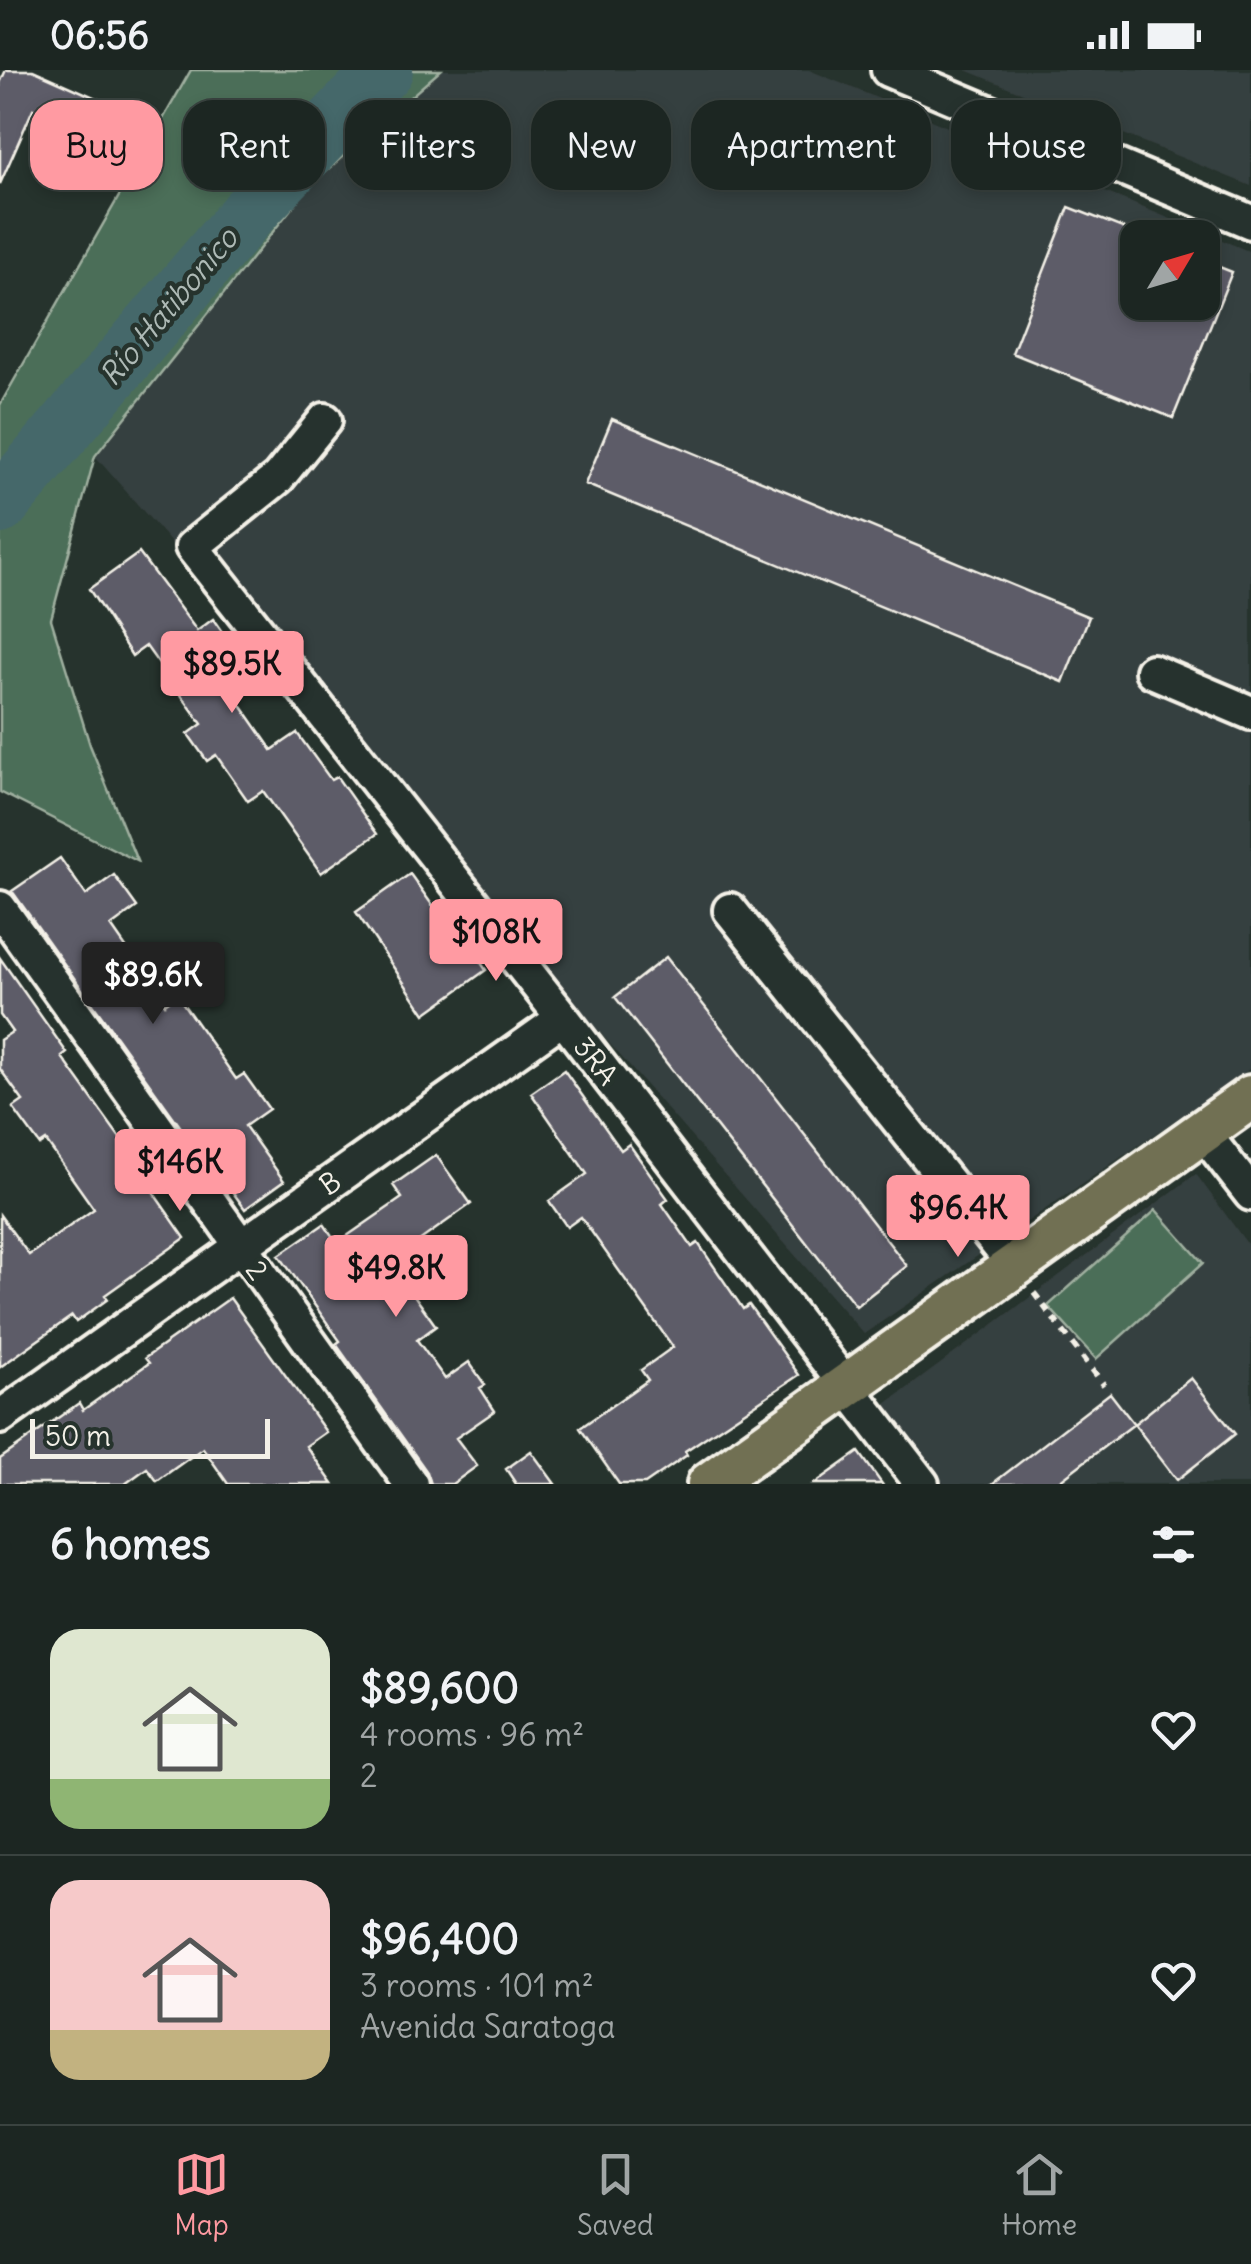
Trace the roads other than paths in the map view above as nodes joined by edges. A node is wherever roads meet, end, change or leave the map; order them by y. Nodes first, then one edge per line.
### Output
1 (888, 70) edge
2 (1251, 222) edge
3 (325, 420) dead end
4 (1152, 672) dead end
5 (1251, 713) edge
6 (0, 908) edge
7 (730, 910) dead end
8 (563, 1018) junction
9 (1251, 1097) edge
10 (1202, 1131) junction
11 (1251, 1194) edge
12 (241, 1246) junction
13 (1022, 1276) junction
14 (846, 1384) junction
15 (0, 1417) edge
16 (411, 1484) edge
17 (709, 1484) edge
18 (922, 1484) edge

1 - 2 street
3 - 8 street, 3RA
4 - 5 street
6 - 12 street, 2
7 - 13 street
8 - 12 street, B
8 - 14 street, 3RA
9 - 10 main road
10 - 11 street
10 - 13 main road
12 - 15 street, B
12 - 16 street, 2
13 - 14 main road
14 - 17 main road
14 - 18 street, 3RA

